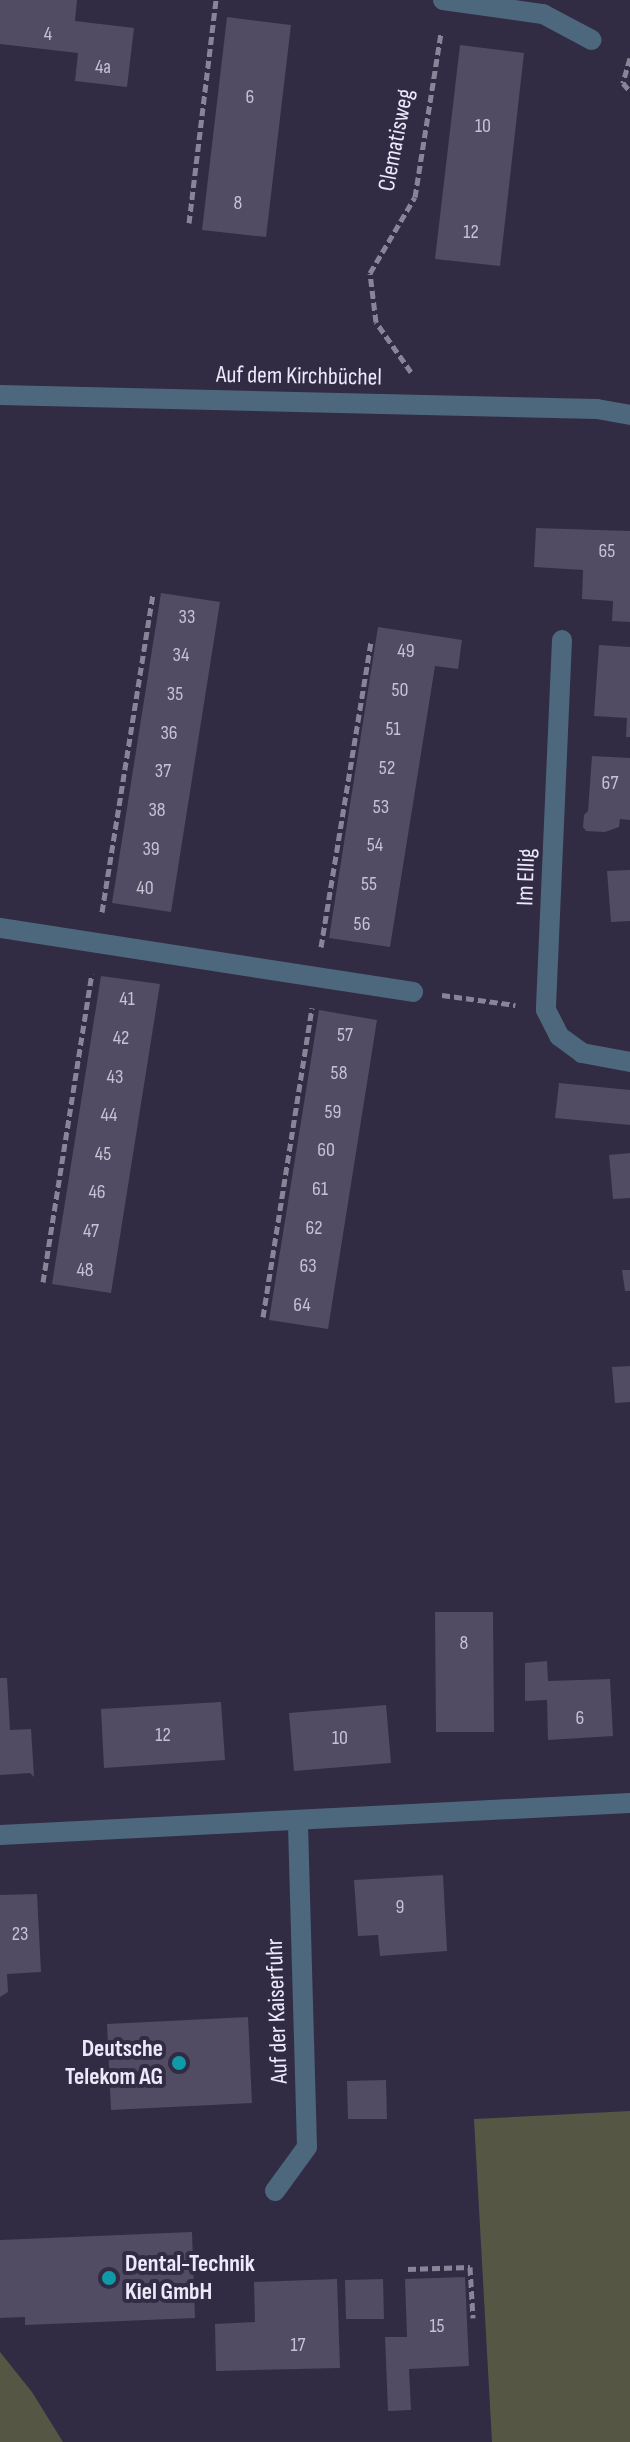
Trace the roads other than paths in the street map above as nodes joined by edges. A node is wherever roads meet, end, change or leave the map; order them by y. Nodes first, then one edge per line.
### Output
1 (444, 0) edge
2 (592, 40) dead end
3 (0, 395) edge
4 (630, 404) edge
5 (597, 409) junction
6 (630, 415) edge
7 (562, 640) dead end
8 (0, 928) edge
9 (413, 992) road end
10 (630, 1062) edge
11 (630, 1803) edge
12 (298, 1820) junction
13 (0, 1835) edge
14 (275, 2191) dead end

1 - 2 street
3 - 5 street, Auf dem Kirchbüchel
4 - 5 street, Auf dem Kirchbüchel
5 - 6 street, Auf dem Kirchbüchel
7 - 10 street, Im Ellig
8 - 9 street
11 - 12 street
12 - 13 street
12 - 14 street, Auf der Kaiserfuhr

